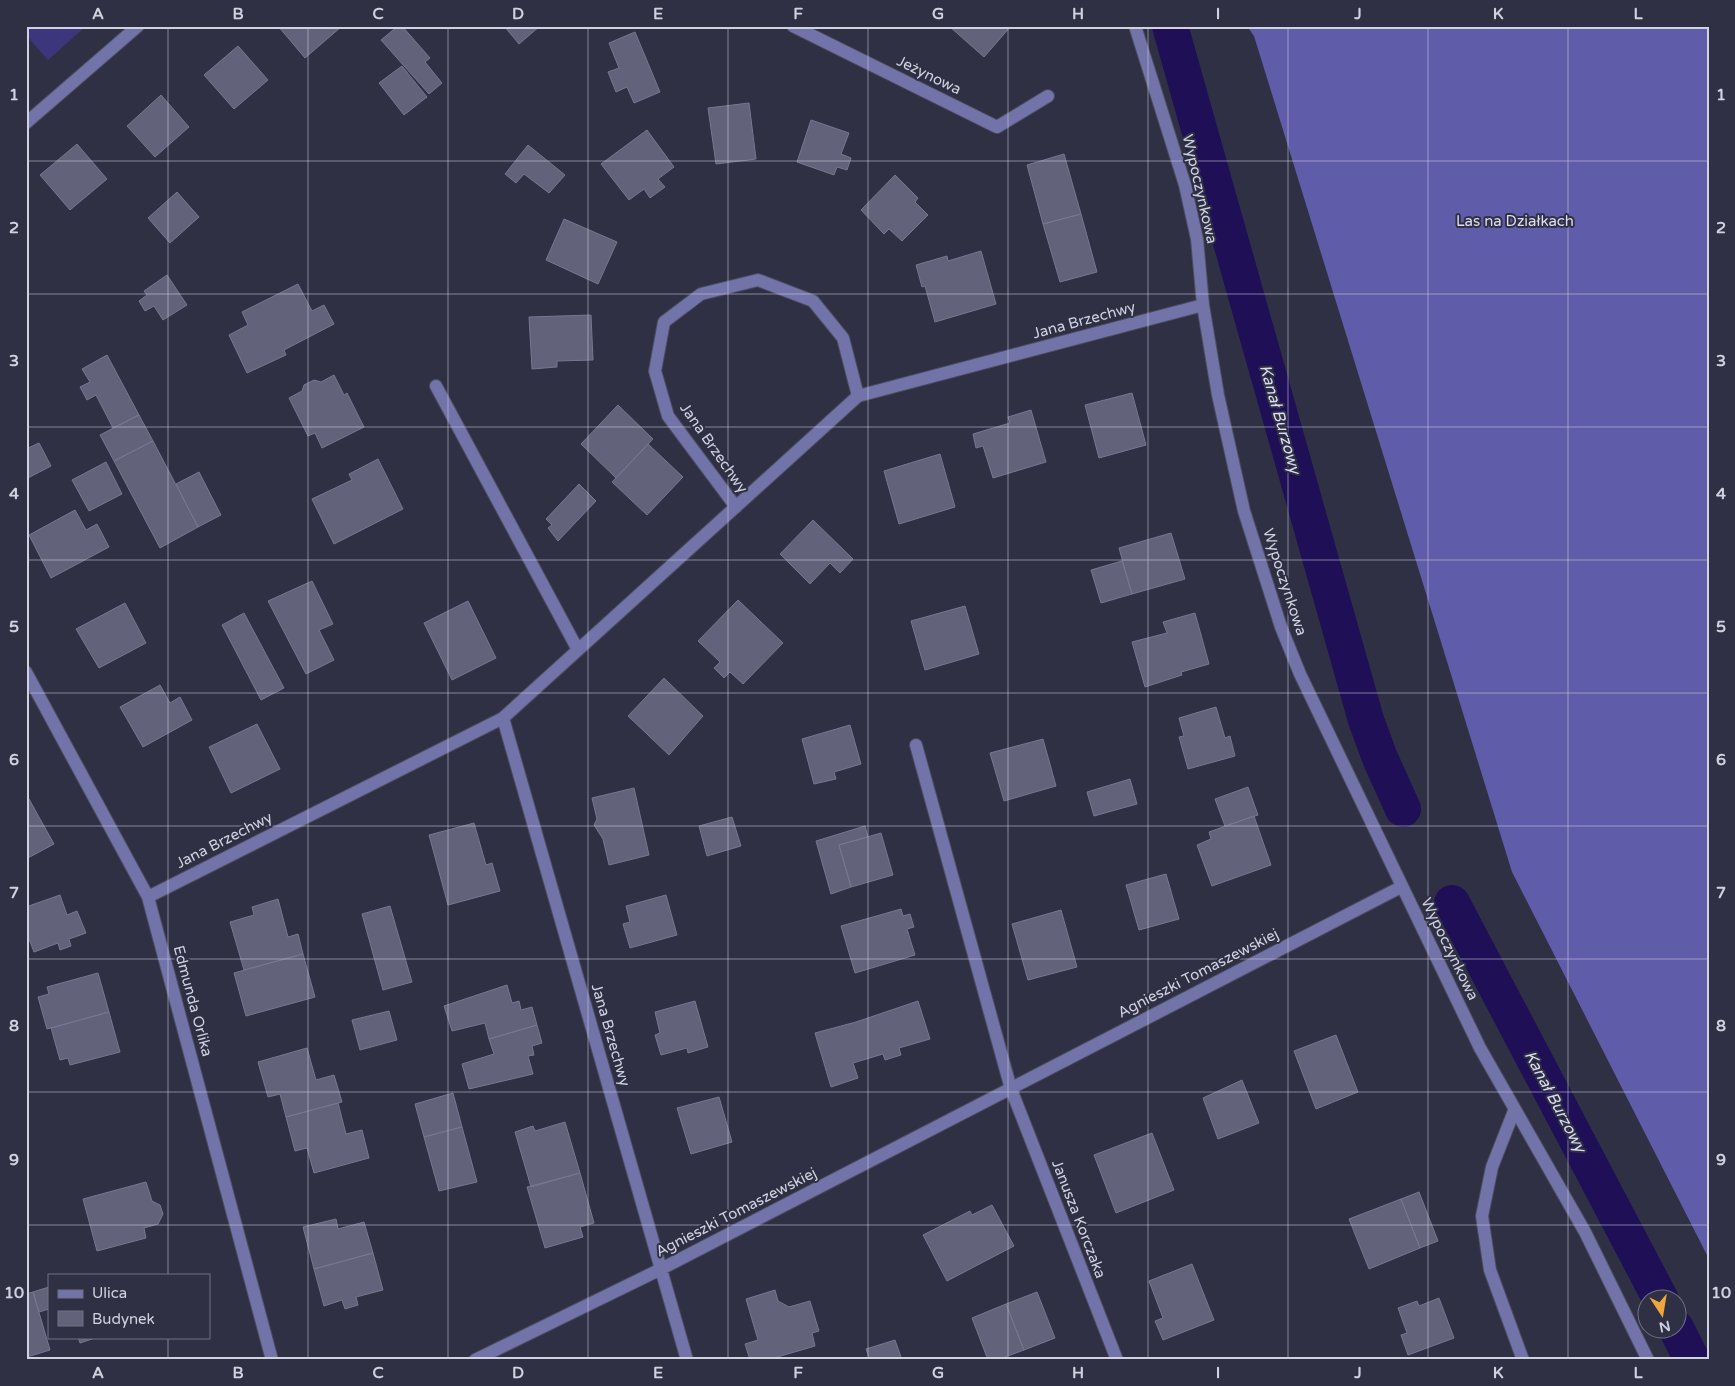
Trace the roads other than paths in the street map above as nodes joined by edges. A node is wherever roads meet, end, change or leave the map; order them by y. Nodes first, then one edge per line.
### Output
1 (138, 26) edge
2 (793, 26) edge
3 (1135, 26) edge
4 (1048, 96) dead end
5 (26, 123) edge
6 (1203, 306) junction
7 (436, 386) dead end
8 (858, 396) junction
9 (736, 507) junction
10 (578, 650) junction
11 (26, 672) edge
12 (503, 718) junction
13 (916, 745) dead end
14 (1401, 887) junction
15 (148, 897) junction
16 (1011, 1089) junction
17 (1514, 1111) junction
18 (661, 1269) junction
19 (272, 1360) edge
20 (474, 1360) edge
21 (687, 1360) edge
22 (1116, 1360) edge
23 (1523, 1360) edge
24 (1648, 1360) edge

1 - 5 street
2 - 4 street, Jeżynowa
3 - 6 street, Wypoczynkowa
6 - 8 street, Jana Brzechwy
6 - 14 street, Wypoczynkowa
7 - 10 street
8 - 9 street, Jana Brzechwy
8 - 9 street, Jana Brzechwy
9 - 10 street, Jana Brzechwy
10 - 12 street, Jana Brzechwy
11 - 15 street, Edmunda Orlika
12 - 15 street, Jana Brzechwy
12 - 18 street, Jana Brzechwy
13 - 16 street
14 - 16 street, Agnieszki Tomaszewskiej
14 - 17 street, Wypoczynkowa
15 - 19 street, Edmunda Orlika
16 - 18 street, Agnieszki Tomaszewskiej
16 - 22 street, Janusza Korczaka
17 - 23 street
17 - 24 street, Wypoczynkowa
18 - 20 street, Agnieszki Tomaszewskiej
18 - 21 street, Jana Brzechwy

